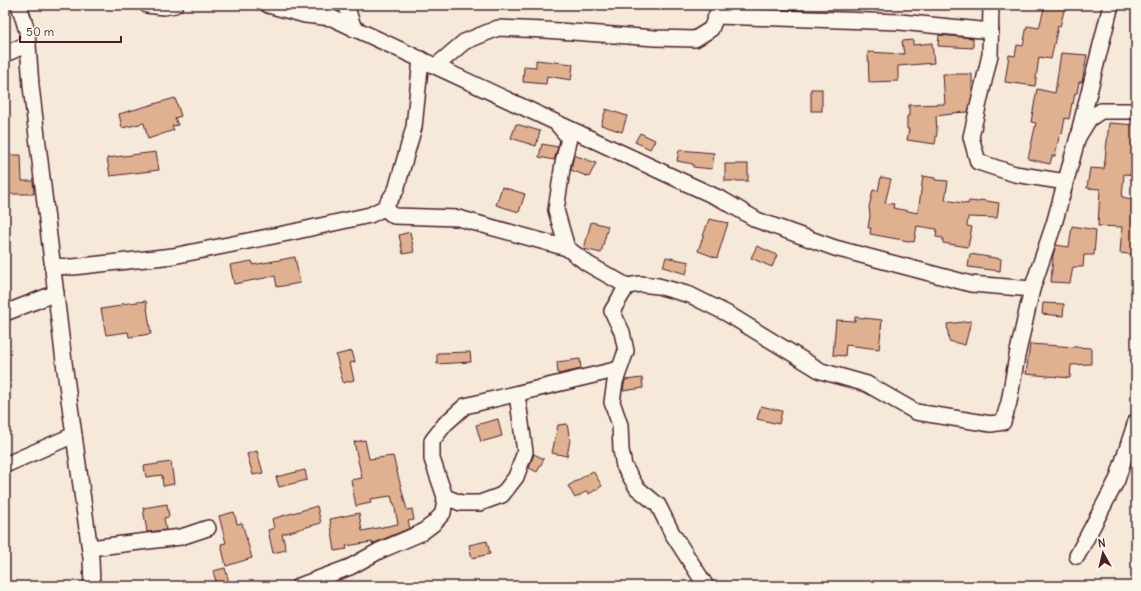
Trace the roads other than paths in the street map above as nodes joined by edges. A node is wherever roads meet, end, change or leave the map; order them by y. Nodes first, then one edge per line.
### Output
1 (19, 5) edge
2 (147, 5) edge
3 (175, 5) edge
4 (268, 5) edge
5 (346, 5) edge
6 (991, 5) edge
7 (1111, 5) edge
8 (718, 11) edge
9 (354, 29) junction
10 (991, 31) junction
11 (28, 44) junction
12 (5, 54) edge
13 (421, 59) junction
14 (436, 66) junction
15 (1136, 111) edge
16 (558, 124) junction
17 (1078, 138) junction
18 (1066, 182) junction
19 (384, 208) junction
20 (567, 248) junction
21 (52, 266) junction
22 (627, 286) junction
23 (1032, 289) junction
24 (56, 293) junction
25 (5, 313) edge
26 (619, 369) junction
27 (516, 394) junction
28 (1136, 421) edge
29 (74, 435) junction
30 (5, 465) edge
31 (445, 497) junction
32 (208, 528) dead end
33 (90, 548) junction
34 (1078, 556) dead end
35 (92, 586) edge
36 (299, 586) edge
37 (706, 586) edge

1 - 11 street
2 - 3 street
4 - 9 street
5 - 9 street
6 - 10 street
7 - 17 street
8 - 10 street
8 - 14 street
9 - 13 street
10 - 18 street
11 - 12 street
11 - 21 street
13 - 14 street
13 - 19 street
14 - 16 street
15 - 17 street
16 - 20 street
16 - 23 street
17 - 18 street
18 - 23 street
19 - 20 street
19 - 21 street
20 - 22 street
21 - 24 street
22 - 23 street
22 - 26 street
24 - 25 street
24 - 29 street
26 - 27 street
26 - 37 street
27 - 31 street
27 - 31 street
28 - 34 street
29 - 30 street
29 - 33 street
31 - 36 street
32 - 33 street
33 - 35 street

